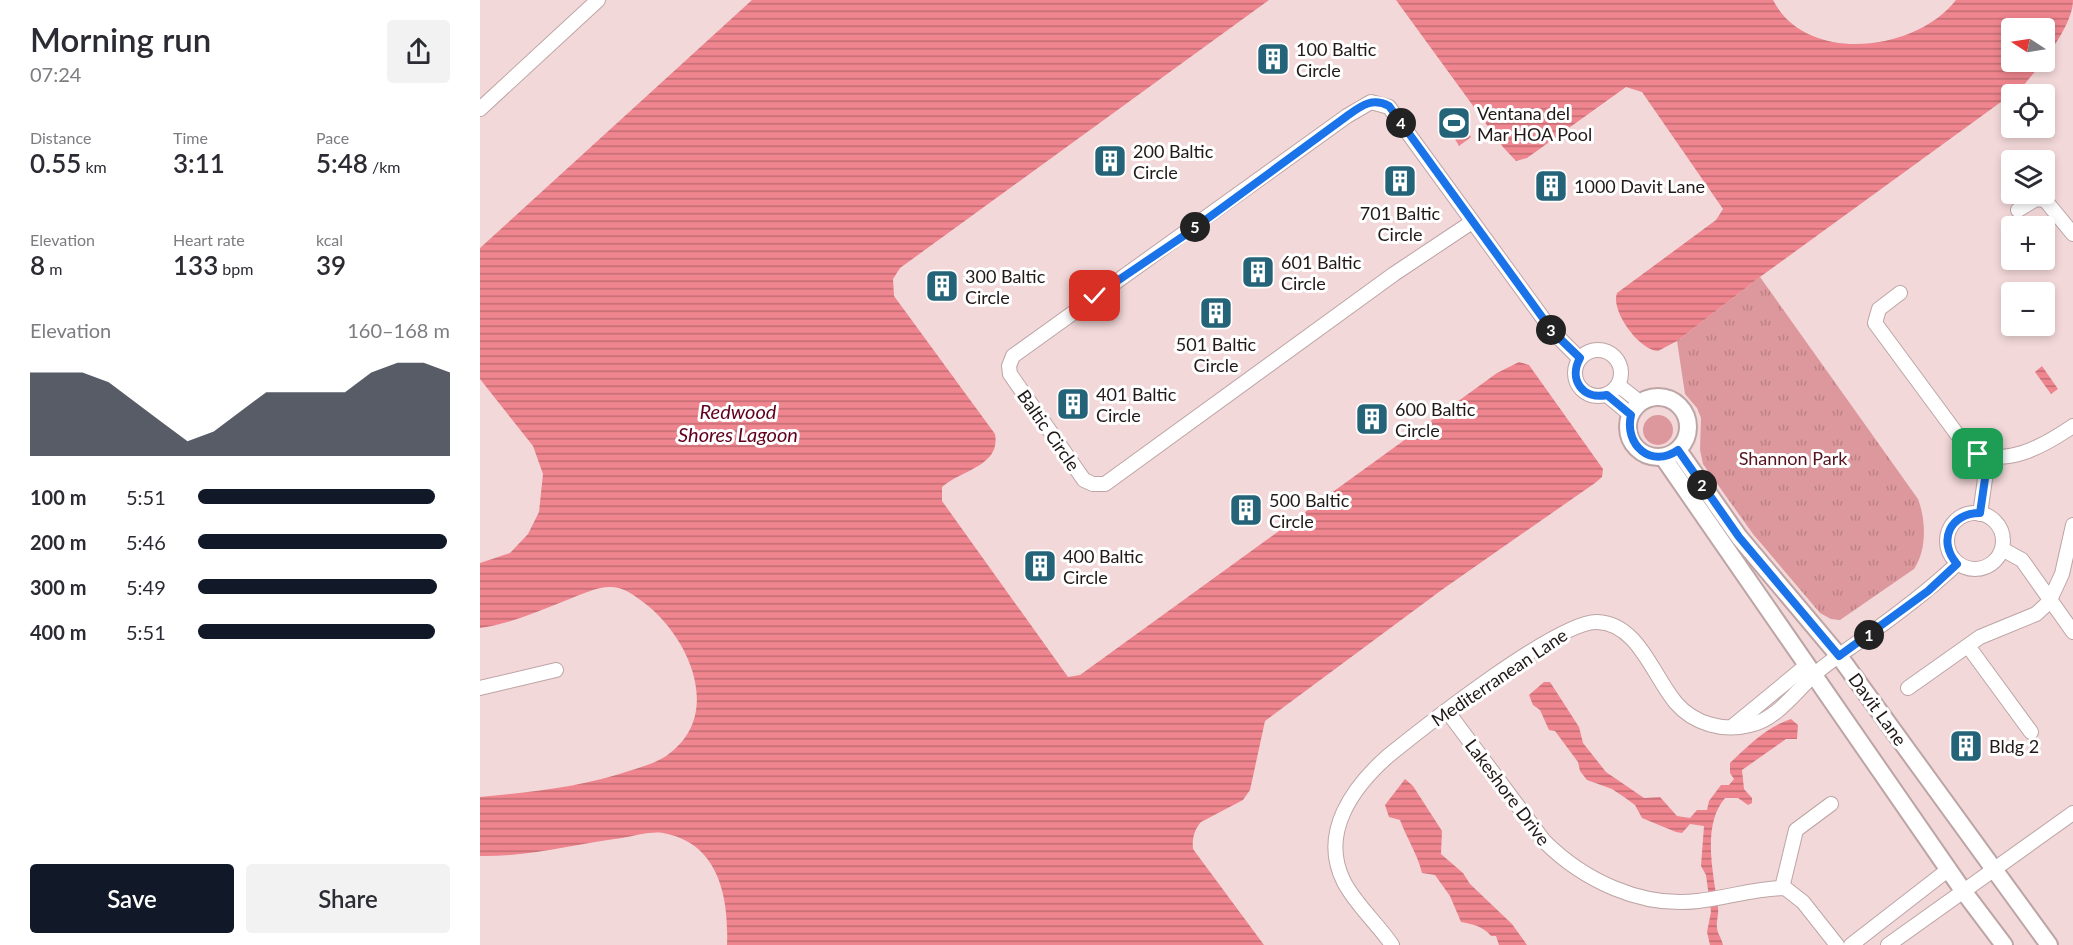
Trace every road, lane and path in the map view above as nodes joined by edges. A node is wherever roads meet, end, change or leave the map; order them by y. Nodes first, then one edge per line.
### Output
1 (598, 0) edge
2 (480, 109) edge
3 (2018, 210) dead end
4 (1472, 222) junction
5 (2073, 234) edge
6 (1900, 293) dead end
7 (1580, 358) junction
8 (1618, 385) junction
9 (1607, 395) junction
10 (1636, 409) junction
11 (2073, 426) edge
12 (1671, 453) junction
13 (1988, 458) junction
14 (1980, 513) junction
15 (2073, 525) edge
16 (2002, 549) junction
17 (1957, 564) junction
18 (2049, 602) junction
19 (2073, 632) edge
20 (1968, 646) junction
21 (1839, 656) junction
22 (556, 670) dead end
23 (1810, 670) junction
24 (480, 688) edge
25 (1908, 688) dead end
26 (1447, 711) junction
27 (2031, 732) dead end
28 (1832, 804) dead end
29 (2073, 813) edge
30 (1949, 869) junction
31 (1995, 869) junction
32 (1782, 888) junction
33 (1964, 892) junction
34 (1392, 945) edge
35 (1837, 945) edge
36 (1851, 945) edge
37 (1888, 945) edge
38 (2004, 945) edge
39 (2049, 945) edge

1 - 2 street
3 - 5 street
4 - 4 street, Baltic Circle
4 - 7 street
6 - 13 street
7 - 8 street
7 - 9 street
8 - 9 street
8 - 10 street
9 - 10 street
10 - 12 street
10 - 12 street
11 - 13 street
12 - 21 street, Davit Lane
12 - 23 street, Davit Lane
13 - 14 street
14 - 16 street
14 - 17 street
15 - 18 street
16 - 17 street
16 - 18 street
17 - 21 street
18 - 19 street
18 - 20 street
20 - 25 street
20 - 27 street
21 - 23 street
21 - 31 street, Davit Lane
22 - 24 street
23 - 26 street, Mediterranean Lane
23 - 30 street, Davit Lane
26 - 32 street, Lakeshore Drive
26 - 34 street, Mediterranean Lane
28 - 32 street
29 - 31 street
30 - 33 street, Davit Lane
30 - 36 street
31 - 33 street
31 - 39 street, Davit Lane
32 - 35 street
33 - 37 street
33 - 38 street, Davit Lane

